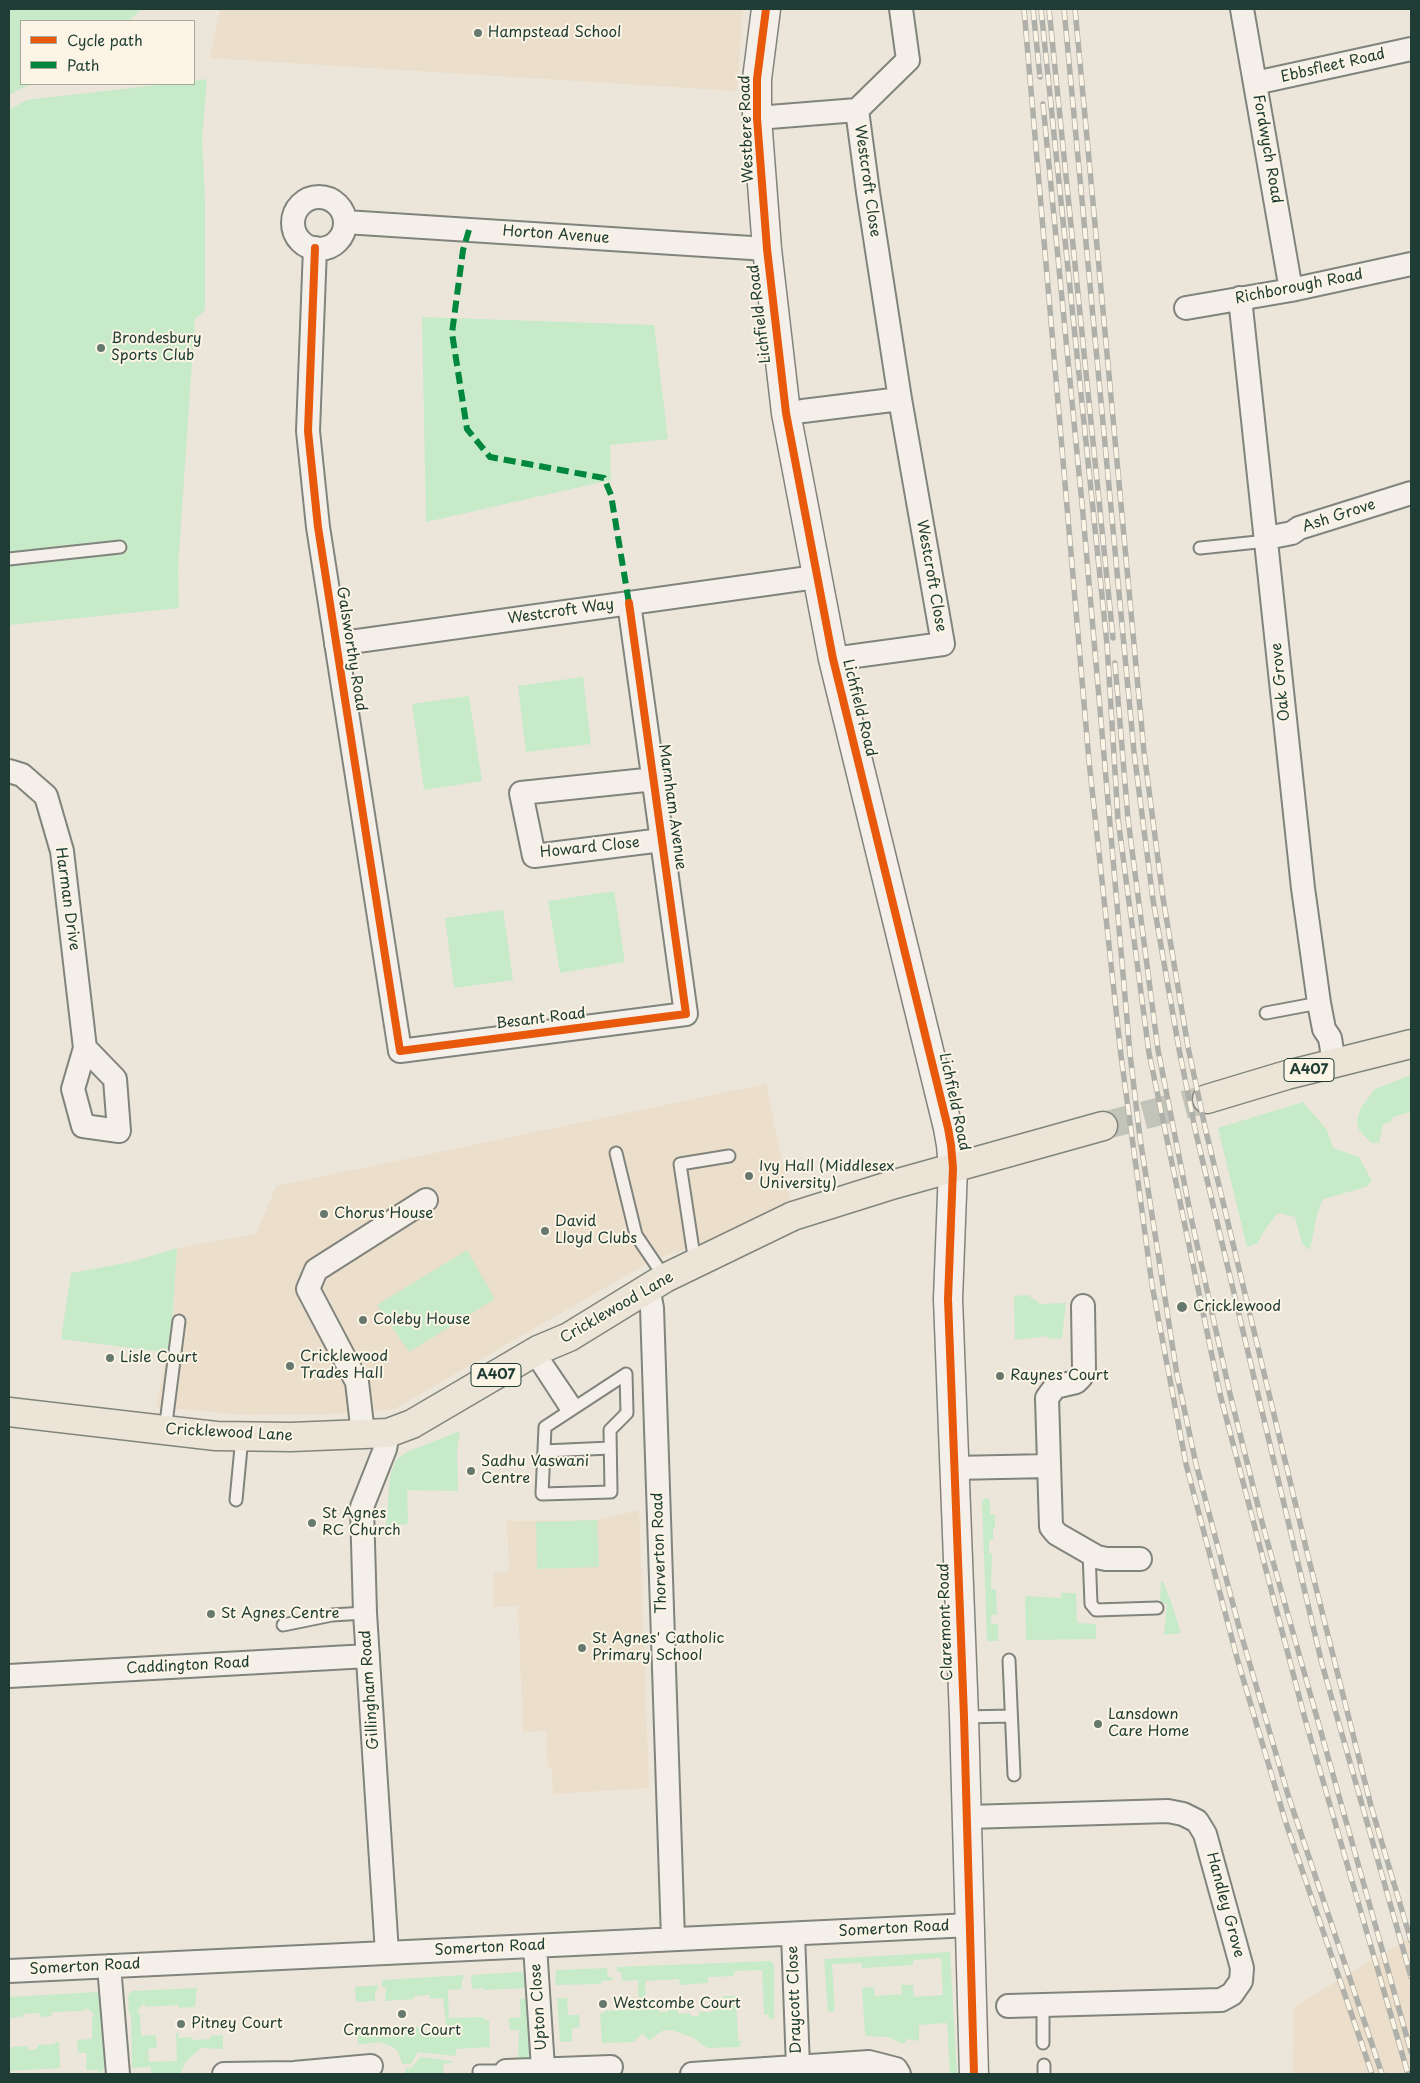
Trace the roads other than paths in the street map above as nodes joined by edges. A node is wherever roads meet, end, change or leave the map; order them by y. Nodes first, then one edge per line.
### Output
1 (766, 9) edge
2 (902, 9) edge
3 (1242, 9) edge
4 (1411, 49) edge
5 (1255, 83) junction
6 (857, 110) junction
7 (757, 118) junction
8 (345, 222) junction
9 (315, 248) junction
10 (767, 248) junction
11 (1411, 264) edge
12 (1291, 290) junction
13 (1240, 298) junction
14 (1186, 308) dead end
15 (900, 399) junction
16 (803, 411) dead end
17 (1411, 493) edge
18 (1267, 540) junction
19 (120, 547) dead end
20 (1200, 548) dead end
21 (9, 559) edge
22 (816, 577) junction
23 (628, 603) junction
24 (336, 644) junction
25 (833, 659) junction
26 (9, 771) edge
27 (655, 778) junction
28 (662, 840) junction
29 (1319, 1003) junction
30 (1266, 1013) dead end
31 (686, 1014) joint
32 (1411, 1044) edge
33 (85, 1048) dead end
34 (400, 1051) joint
35 (1334, 1063) junction
36 (1207, 1099) tunnel mouth
37 (1103, 1126) tunnel mouth
38 (616, 1153) dead end
39 (730, 1156) dead end
40 (953, 1168) junction
41 (426, 1200) dead end
42 (696, 1265) junction
43 (657, 1283) junction
44 (1083, 1306) dead end
45 (179, 1321) dead end
46 (534, 1353) junction
47 (572, 1409) junction
48 (9, 1412) edge
49 (165, 1431) junction
50 (375, 1433) junction
51 (242, 1437) junction
52 (610, 1448) junction
53 (544, 1451) junction
54 (1049, 1466) junction
55 (954, 1468) junction
56 (236, 1500) dead end
57 (1089, 1552) junction
58 (1140, 1559) dead end
59 (1157, 1608) dead end
60 (365, 1613) junction
61 (283, 1625) dead end
62 (368, 1656) junction
63 (1009, 1660) dead end
64 (9, 1676) edge
65 (1011, 1716) junction
66 (964, 1717) junction
67 (1014, 1775) dead end
68 (968, 1817) junction
69 (971, 1925) junction
70 (793, 1934) junction
71 (673, 1939) junction
72 (535, 1946) junction
73 (387, 1953) junction
74 (109, 1966) junction
75 (9, 1971) edge
76 (1043, 2005) junction
77 (1008, 2006) dead end
78 (1043, 2043) dead end
79 (371, 2066) dead end
80 (798, 2067) junction
81 (543, 2068) junction
82 (506, 2071) joint
83 (611, 2071) edge
84 (118, 2074) edge
85 (224, 2074) edge
86 (294, 2074) edge
87 (479, 2074) edge
88 (701, 2074) edge
89 (899, 2074) edge
90 (974, 2074) edge

1 - 7 street, Westbere Road
2 - 6 street, Westcroft Close
3 - 5 street, Fordwych Road
4 - 5 street, Ebbsfleet Road
5 - 12 street, Fordwych Road
6 - 7 street, Westcroft Close
6 - 15 street, Westcroft Close
7 - 10 street, Westbere Road
8 - 9 street
8 - 9 street
8 - 10 street, Horton Avenue
9 - 24 street, Galsworthy Road
10 - 22 street, Lichfield Road
11 - 12 street, Richborough Road
12 - 13 street, Richborough Road
13 - 14 street, Richborough Road
13 - 18 street, Oak Grove
15 - 16 street
15 - 25 street, Westcroft Close
17 - 18 street, Ash Grove
18 - 20 lane
18 - 29 street, Oak Grove
19 - 21 lane
22 - 23 street, Westcroft Way
22 - 25 street, Lichfield Road
23 - 24 street, Westcroft Way
23 - 27 street, Marnham Avenue
24 - 34 street, Galsworthy Road
25 - 40 street, Lichfield Road
26 - 33 street, Harman Drive
27 - 28 street, Marnham Avenue
27 - 28 street, Howard Close
28 - 31 street, Marnham Avenue
29 - 30 lane
29 - 35 street, Oak Grove
31 - 34 street, Besant Road
32 - 35 main road, A407
35 - 36 main road, A407
37 - 40 main road, Cricklewood Lane / A407
38 - 43 lane
39 - 42 lane
40 - 42 main road, Cricklewood Lane / A407
40 - 55 street, Claremont Road
41 - 50 street
42 - 43 main road, Cricklewood Lane / A407
43 - 46 main road, Cricklewood Lane / A407
43 - 71 street, Thorverton Road
44 - 54 street
45 - 49 lane
46 - 47 lane
46 - 50 main road, Cricklewood Lane / A407
47 - 52 lane
47 - 53 lane
48 - 49 main road, Cricklewood Lane / A407
49 - 51 main road, Cricklewood Lane / A407
50 - 51 main road, Cricklewood Lane / A407
50 - 60 street, Gillingham Road
51 - 56 lane
52 - 53 lane
52 - 53 lane
54 - 55 street
54 - 57 street
55 - 66 street, Claremont Road
57 - 58 street
57 - 59 lane
60 - 61 lane
60 - 62 street, Gillingham Road
62 - 64 street, Caddington Road
62 - 73 street, Gillingham Road
63 - 65 lane
65 - 66 lane
65 - 67 lane
66 - 68 street, Claremont Road
68 - 69 street, Claremont Road
68 - 76 street, Handley Grove
69 - 70 street, Somerton Road
69 - 90 street, Claremont Road
70 - 71 street, Somerton Road
70 - 80 street, Draycott Close
71 - 72 street, Somerton Road
72 - 73 street, Somerton Road
72 - 81 street, Upton Close
73 - 74 street, Somerton Road
74 - 75 street, Somerton Road
74 - 84 street
76 - 77 street, Handley Grove
76 - 78 lane
79 - 86 street
80 - 88 street, Draycott Close
80 - 89 street, Draycott Close
81 - 82 street
81 - 83 street
82 - 87 lane
85 - 86 street

